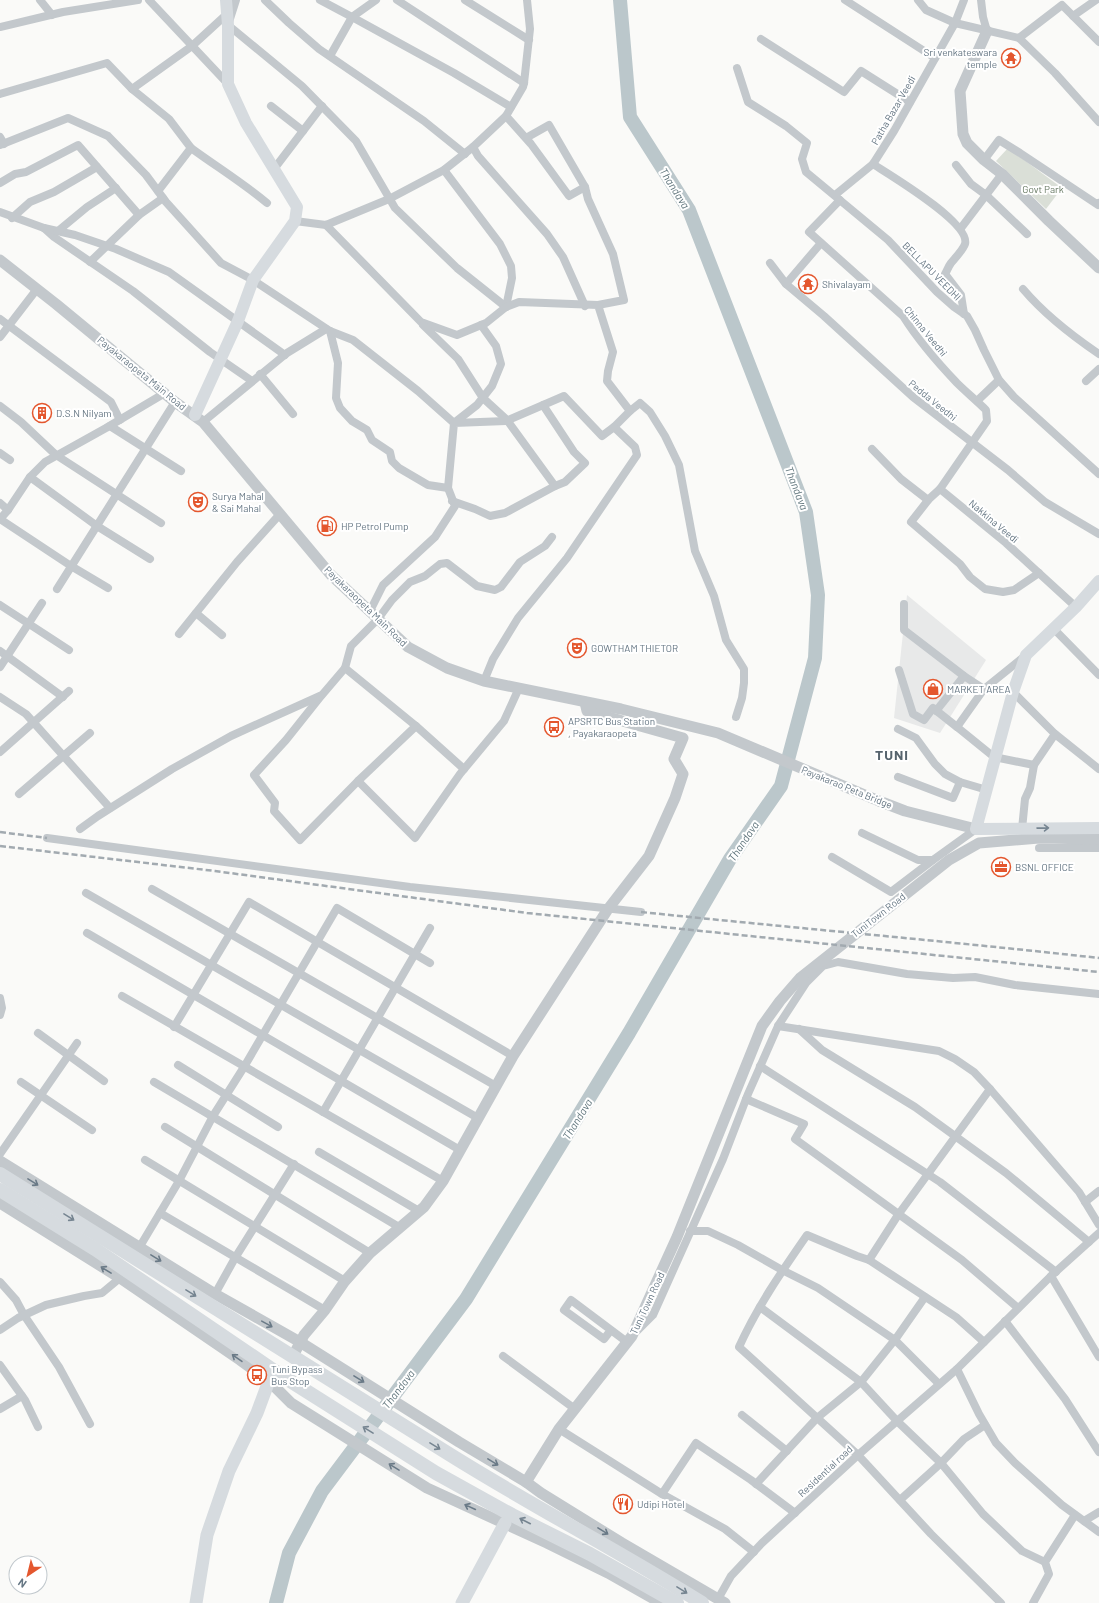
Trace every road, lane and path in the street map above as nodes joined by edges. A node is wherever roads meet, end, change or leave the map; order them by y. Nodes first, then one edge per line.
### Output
1 (40, 0) edge
2 (138, 0) edge
3 (148, 0) edge
4 (226, 0) edge
5 (236, 0) edge
6 (264, 0) edge
7 (320, 0) edge
8 (376, 0) edge
9 (397, 0) edge
10 (464, 0) edge
11 (527, 0) edge
12 (845, 0) edge
13 (918, 0) edge
14 (964, 0) edge
15 (982, 0) edge
16 (1096, 0) edge
17 (113, 2) edge
18 (52, 15) junction
19 (1073, 16) junction
20 (352, 17) junction
21 (228, 19) junction
22 (955, 24) junction
23 (0, 27) edge
24 (987, 31) junction
25 (1019, 38) junction
26 (761, 39) dead end
27 (529, 40) junction
28 (1099, 42) edge
29 (192, 46) junction
30 (330, 56) junction
31 (935, 58) junction
32 (737, 68) dead end
33 (524, 83) junction
34 (228, 84) junction
35 (132, 89) junction
36 (0, 94) edge
37 (910, 102) junction
38 (271, 106) dead end
39 (322, 106) junction
40 (511, 107) junction
41 (506, 116) junction
42 (1099, 122) edge
43 (303, 131) junction
44 (526, 138) junction
45 (2, 142) edge
46 (473, 147) junction
47 (191, 148) junction
48 (465, 154) junction
49 (984, 160) junction
50 (873, 164) junction
51 (956, 166) dead end
52 (97, 167) junction
53 (274, 168) junction
54 (444, 170) junction
55 (1002, 174) junction
56 (0, 183) edge
57 (585, 187) junction
58 (116, 188) junction
59 (161, 195) junction
60 (986, 195) junction
61 (837, 198) junction
62 (389, 199) junction
63 (267, 203) dead end
64 (1099, 203) edge
65 (0, 212) edge
66 (139, 216) junction
67 (12, 218) junction
68 (295, 221) junction
69 (326, 225) junction
70 (44, 228) junction
71 (961, 228) junction
72 (58, 231) junction
73 (1027, 234) dead end
74 (821, 244) junction
75 (107, 246) junction
76 (0, 260) edge
77 (90, 262) junction
78 (770, 263) dead end
79 (1099, 268) edge
80 (253, 280) junction
81 (786, 284) junction
82 (37, 289) junction
83 (1023, 289) dead end
84 (598, 305) junction
85 (585, 306) junction
86 (506, 307) junction
87 (964, 314) junction
88 (0, 320) edge
89 (238, 321) junction
90 (421, 322) junction
91 (480, 325) junction
92 (9, 326) junction
93 (328, 330) junction
94 (0, 337) edge
95 (1099, 354) edge
96 (285, 355) junction
97 (221, 359) junction
98 (1099, 369) edge
99 (260, 374) junction
100 (999, 380) junction
101 (252, 381) junction
102 (1086, 381) dead end
103 (165, 393) junction
104 (483, 398) junction
105 (977, 401) junction
106 (175, 402) junction
107 (543, 405) junction
108 (0, 406) edge
109 (630, 411) junction
110 (293, 414) dead end
111 (199, 419) junction
112 (120, 420) junction
113 (508, 420) junction
114 (454, 423) junction
115 (110, 426) junction
116 (614, 428) junction
117 (972, 442) junction
118 (146, 449) junction
119 (872, 449) dead end
120 (0, 452) edge
121 (56, 455) junction
122 (10, 460) dead end
123 (181, 471) dead end
124 (1099, 474) edge
125 (30, 477) junction
126 (555, 486) junction
127 (448, 488) junction
128 (940, 489) junction
129 (117, 494) junction
130 (452, 500) junction
131 (928, 500) junction
132 (0, 503) edge
133 (8, 510) junction
134 (280, 514) junction
135 (0, 519) edge
136 (161, 523) dead end
137 (97, 526) junction
138 (1099, 534) edge
139 (552, 537) dead end
140 (150, 559) dead end
141 (71, 566) junction
142 (1039, 573) junction
143 (1099, 581) edge
144 (57, 588) dead end
145 (108, 588) dead end
146 (42, 603) dead end
147 (904, 604) dead end
148 (0, 605) edge
149 (1076, 607) junction
150 (196, 613) junction
151 (374, 615) junction
152 (29, 624) junction
153 (1053, 628) junction
154 (179, 634) dead end
155 (222, 635) dead end
156 (69, 650) dead end
157 (0, 651) edge
158 (1026, 655) junction
159 (7, 656) junction
160 (0, 667) edge
161 (345, 668) junction
162 (899, 670) dead end
163 (1099, 675) edge
164 (964, 676) junction
165 (484, 681) junction
166 (519, 688) junction
167 (984, 689) junction
168 (1013, 692) junction
169 (322, 695) junction
170 (0, 698) edge
171 (585, 702) junction
172 (936, 711) junction
173 (736, 717) dead end
174 (34, 724) junction
175 (416, 726) junction
176 (957, 727) junction
177 (898, 729) dead end
178 (90, 732) dead end
179 (1055, 734) junction
180 (721, 735) joint
181 (0, 752) edge
182 (63, 757) junction
183 (994, 757) junction
184 (1034, 765) junction
185 (464, 769) junction
186 (1099, 769) edge
187 (898, 777) dead end
188 (358, 781) junction
189 (960, 782) junction
190 (987, 790) junction
191 (19, 794) dead end
192 (110, 808) junction
193 (976, 828) junction
194 (1022, 828) junction
195 (1099, 828) edge
196 (80, 829) dead end
197 (862, 833) dead end
198 (47, 838) dead end
199 (1099, 839) edge
200 (1039, 848) dead end
201 (1099, 848) edge
202 (832, 857) dead end
203 (933, 860) junction
204 (152, 889) dead end
205 (86, 893) dead end
206 (608, 909) junction
207 (641, 912) dead end
208 (430, 928) dead end
209 (87, 933) dead end
210 (230, 934) junction
211 (317, 942) junction
212 (415, 955) junction
213 (430, 963) dead end
214 (212, 965) junction
215 (299, 973) junction
216 (396, 988) junction
217 (1099, 994) edge
218 (194, 995) junction
219 (122, 996) dead end
220 (0, 998) edge
221 (281, 1004) junction
222 (0, 1015) edge
223 (378, 1018) junction
224 (778, 1026) junction
225 (174, 1027) junction
226 (799, 1029) junction
227 (38, 1033) dead end
228 (263, 1035) junction
229 (77, 1043) dead end
230 (359, 1050) junction
231 (69, 1055) junction
232 (513, 1056) junction
233 (178, 1065) dead end
234 (760, 1066) junction
235 (244, 1067) junction
236 (104, 1081) dead end
237 (341, 1081) junction
238 (21, 1082) dead end
239 (154, 1082) dead end
240 (496, 1086) junction
241 (990, 1089) junction
242 (40, 1095) junction
243 (226, 1096) junction
244 (746, 1098) junction
245 (731, 1104) joint
246 (323, 1112) junction
247 (213, 1116) junction
248 (478, 1118) junction
249 (165, 1127) dead end
250 (278, 1127) dead end
251 (92, 1130) dead end
252 (955, 1136) junction
253 (197, 1146) junction
254 (460, 1150) junction
255 (319, 1152) dead end
256 (0, 1154) edge
257 (145, 1160) dead end
258 (0, 1162) edge
259 (294, 1164) junction
260 (0, 1174) edge
261 (928, 1174) junction
262 (179, 1181) junction
263 (443, 1181) junction
264 (0, 1190) edge
265 (1099, 1191) edge
266 (275, 1195) junction
267 (1085, 1202) junction
268 (0, 1203) edge
269 (419, 1211) junction
270 (160, 1213) junction
271 (898, 1215) junction
272 (1099, 1225) edge
273 (255, 1227) junction
274 (398, 1227) junction
275 (690, 1231) junction
276 (1099, 1233) edge
277 (1089, 1242) junction
278 (139, 1248) junction
279 (370, 1253) junction
280 (235, 1258) junction
281 (869, 1260) junction
282 (782, 1270) junction
283 (1053, 1274) junction
284 (120, 1278) junction
285 (345, 1281) junction
286 (0, 1282) edge
287 (215, 1294) junction
288 (925, 1297) junction
289 (760, 1307) junction
290 (1018, 1308) junction
291 (325, 1310) junction
292 (24, 1315) junction
293 (1005, 1321) junction
294 (0, 1330) edge
295 (610, 1330) junction
296 (630, 1339) junction
297 (895, 1340) junction
298 (300, 1342) junction
299 (984, 1342) junction
300 (293, 1356) junction
301 (503, 1356) dead end
302 (1099, 1357) edge
303 (0, 1365) edge
304 (957, 1369) junction
305 (271, 1376) junction
306 (861, 1382) junction
307 (938, 1384) junction
308 (22, 1396) junction
309 (0, 1409) edge
310 (575, 1409) junction
311 (742, 1415) dead end
312 (817, 1418) junction
313 (897, 1421) junction
314 (90, 1424) dead end
315 (985, 1425) junction
316 (38, 1427) dead end
317 (559, 1429) junction
318 (787, 1451) junction
319 (1099, 1452) edge
320 (858, 1455) junction
321 (940, 1463) junction
322 (526, 1482) junction
323 (756, 1484) junction
324 (662, 1494) junction
325 (900, 1500) junction
326 (1099, 1512) edge
327 (795, 1513) junction
328 (1076, 1515) junction
329 (1084, 1521) junction
330 (505, 1524) junction
331 (1099, 1532) edge
332 (754, 1552) junction
333 (1045, 1562) junction
334 (721, 1601) edge
335 (196, 1603) edge
336 (462, 1603) edge
337 (661, 1603) edge
338 (677, 1603) edge
339 (702, 1603) edge
340 (1001, 1603) edge
341 (1033, 1603) edge

1 - 18 street
2 - 17 street
3 - 29 street
4 - 21 main road
5 - 21 street
6 - 30 street
7 - 20 street
8 - 20 street
9 - 33 street
10 - 27 street
11 - 27 street
12 - 31 street
13 - 22 street
14 - 22 street, Patha Bazar Veedi
15 - 24 street
16 - 19 street
17 - 18 street
18 - 23 street
19 - 25 street
19 - 28 street
20 - 30 street
20 - 40 street
21 - 29 street
21 - 34 main road
21 - 39 street
22 - 24 street
22 - 31 street, Patha Bazar Veedi
24 - 25 street
24 - 49 street
25 - 42 street
26 - 37 street
27 - 33 street
29 - 34 street
29 - 35 street
30 - 48 street
31 - 37 street, Patha Bazar Veedi
32 - 61 street, BELLAPU VEEDHI
33 - 40 street
34 - 53 main road
35 - 36 street
35 - 47 street
37 - 50 street, Patha Bazar Veedi
38 - 43 street
39 - 43 street
39 - 62 street
40 - 41 street
41 - 44 street
41 - 46 street
43 - 53 street
44 - 57 street
44 - 57 street
45 - 59 street
46 - 48 street
46 - 85 street
47 - 59 street
47 - 63 street
48 - 54 street
49 - 55 street
49 - 64 street
50 - 61 street, Patha Bazar Veedi
50 - 71 street
51 - 60 street
52 - 56 street
52 - 58 street
52 - 67 street
53 - 68 main road
54 - 62 street
54 - 86 street
55 - 60 street
55 - 79 street
57 - 84 street
58 - 66 street
58 - 72 street
59 - 66 street
59 - 80 street
60 - 71 street
60 - 73 street
61 - 74 street, Chinna Veedhi
61 - 87 street, BELLAPU VEEDHI
62 - 69 street
62 - 86 street
65 - 67 street
66 - 75 street
67 - 70 street
68 - 69 street
68 - 80 main road
69 - 90 street
70 - 72 street
70 - 77 street
71 - 87 street
72 - 75 street
74 - 81 street
74 - 105 street, Chinna Veedhi
75 - 77 street
75 - 89 street
76 - 82 street, Payakaraopeta Main Road
77 - 97 street
78 - 81 street, Pedda Veedhi
80 - 89 main road
80 - 93 street
81 - 117 street, Pedda Veedhi
82 - 92 street
82 - 103 street, Payakaraopeta Main Road
83 - 95 street
84 - 85 street
84 - 109 street
85 - 86 street
86 - 91 street
87 - 100 street, BELLAPU VEEDHI
88 - 92 street
89 - 96 street
89 - 97 main road
90 - 91 street
90 - 104 street
91 - 104 street
92 - 94 street
92 - 112 street
93 - 96 street
93 - 114 street
93 - 127 street
96 - 99 street
97 - 101 street
97 - 111 main road
98 - 102 street
99 - 101 street
99 - 110 street
100 - 105 street
100 - 124 street, BELLAPU VEEDHI
101 - 111 street
103 - 106 street, Payakaraopeta Main Road
103 - 112 street
104 - 113 street
104 - 114 street
105 - 117 street, Chinna Veedhi
106 - 111 street, Payakaraopeta Main Road
106 - 118 street
107 - 113 street
107 - 116 street
107 - 126 street
108 - 121 street
109 - 116 street
109 - 173 street
111 - 134 street, Payakaraopeta Main Road
112 - 115 street
113 - 114 street
113 - 126 street
114 - 127 street
115 - 118 street
115 - 121 street
116 - 165 street
117 - 128 street
117 - 138 street, Pedda Veedhi
118 - 123 street
118 - 129 street
119 - 131 street
120 - 122 street
121 - 125 street
121 - 129 street
125 - 133 street
125 - 137 street
126 - 130 street
127 - 130 street
128 - 131 street
128 - 142 street, Nakkina Veedi
129 - 136 street
129 - 137 street
130 - 151 street
131 - 142 street
132 - 133 street
133 - 135 street
134 - 150 street
134 - 151 street, Payakaraopeta Main Road
135 - 141 street
137 - 140 street
137 - 141 street
139 - 151 street
141 - 144 street
141 - 145 street
142 - 149 street, Nakkina Veedi
143 - 149 main road
146 - 152 street
147 - 164 street
148 - 152 street
149 - 153 main road
150 - 154 street
150 - 155 street
151 - 161 street
151 - 165 street, Payakaraopeta Main Road
152 - 156 street
152 - 159 street
153 - 158 main road
153 - 163 street
157 - 159 street
158 - 167 street
158 - 168 main road
159 - 160 street
159 - 174 street
161 - 169 street
161 - 175 street
162 - 172 street
164 - 167 street
164 - 172 street
165 - 166 street, Payakaraopeta Main Road
166 - 171 street, Payakaraopeta Main Road
166 - 185 street
167 - 176 street
168 - 179 street
168 - 183 main road
169 - 188 street
169 - 192 street
170 - 174 street
171 - 180 street, Payakaraopeta Main Road
171 - 206 street
172 - 176 street
174 - 181 street
174 - 182 street
175 - 185 street
175 - 188 street
176 - 183 street
177 - 189 street
178 - 182 street
179 - 184 street
179 - 186 street
180 - 193 street, Payakarao Peta Bridge
182 - 191 street
182 - 192 street
183 - 184 street
183 - 190 main road
184 - 194 street
185 - 188 street
187 - 189 street
189 - 190 street
190 - 193 main road
192 - 196 street
193 - 194 main road
193 - 203 street
194 -> 195 main road
197 - 203 street
198 - 206 street
199 - 245 street, TuniTown Road
200 - 201 street
202 - 203 street
204 - 210 street
205 - 214 street
206 - 207 street
206 - 232 street
208 - 212 street
209 - 218 street
210 - 211 street
210 - 214 street
210 - 215 street
211 - 212 street
211 - 215 street
211 - 216 street
212 - 213 street
212 - 216 street
214 - 218 street
214 - 221 street
215 - 221 street
215 - 223 street
216 - 223 street
216 - 232 street
217 - 224 street
218 - 225 street
218 - 228 street
219 - 225 street
220 - 222 street
221 - 228 street
221 - 230 street
223 - 230 street
223 - 240 street
224 - 226 street
224 - 234 street
225 - 235 street
226 - 241 street
226 - 252 street
227 - 231 street
228 - 235 street
228 - 237 street
229 - 231 street
230 - 237 street
230 - 248 street
231 - 236 street
231 - 242 street
232 - 240 street
233 - 243 street
234 - 244 street
234 - 261 street
235 - 243 street
235 - 246 street
237 - 246 street
237 - 254 street
238 - 242 street
239 - 247 street
240 - 248 street
241 - 252 street
241 - 267 street
242 - 251 street
242 - 256 street
243 - 247 street
243 - 250 street
244 - 271 street
244 - 275 street
245 - 296 street, Tuni Town Road
246 - 263 street
247 - 253 street
247 - 259 street
248 - 254 street
249 - 253 street
252 - 261 street
252 - 277 street
253 - 262 street
253 - 266 street
254 - 263 street
255 - 269 street
257 - 262 street
258 -> 278 street
259 - 266 street
259 - 274 street
260 -> 300 highway
261 - 271 street
261 - 283 street
262 - 270 street
262 - 273 street
263 - 269 street
264 - 305 highway
265 - 267 street
266 - 273 street
266 - 279 street
267 - 272 street
284 -> 268 street
269 - 274 street
270 - 278 street
270 - 280 street
271 - 281 street
271 - 290 street
273 - 280 street
273 - 285 street
274 - 279 street
275 - 282 street
275 - 296 street
276 - 277 street, Residential road
277 - 283 street, Residential road
278 -> 287 street
279 - 285 street
280 - 287 street
280 - 291 street
281 - 282 street
281 - 288 street
282 - 289 street
282 - 297 street
283 - 290 street, Residential road
283 - 302 street
284 - 292 street
305 -> 284 street
285 - 291 street
286 - 292 street
287 -> 298 street
288 - 297 street
288 - 299 street
289 - 306 street
289 - 312 street
290 - 293 street, Residential road
291 - 298 street
292 - 294 street
292 - 314 street
293 - 299 street, Residential road
293 - 319 street
295 - 295 street
295 - 296 street
296 - 310 street, Tuni Town Road
297 - 306 street
297 - 307 street
298 - 300 street
298 -> 322 street
299 - 304 street, Residential road
300 -> 339 highway
301 - 310 street
303 - 308 street
304 - 307 street, Residential road
304 - 315 street
330 -> 305 street
305 - 335 main road
338 -> 305 highway
306 - 312 street
306 - 313 street
307 - 313 street, Residential road
308 - 309 street
308 - 316 street
310 - 317 street, Tuni Town Road
311 - 318 street
312 - 318 street
312 - 320 street
313 - 320 street, Residential road
313 - 321 street
315 - 321 street
315 - 328 street
317 - 322 street, Tuni Town Road
317 - 324 street
318 - 323 street
320 - 325 street
320 - 327 street, Residential road
321 - 325 street
321 - 333 street
322 -> 334 street
323 - 324 street
323 - 327 street
324 - 332 street
325 - 340 street
326 - 329 street
327 - 332 street, Residential road
328 - 329 street
328 - 333 street
329 - 331 street
330 - 336 main road
330 - 337 street
332 - 334 street, Residential road
333 - 341 street

